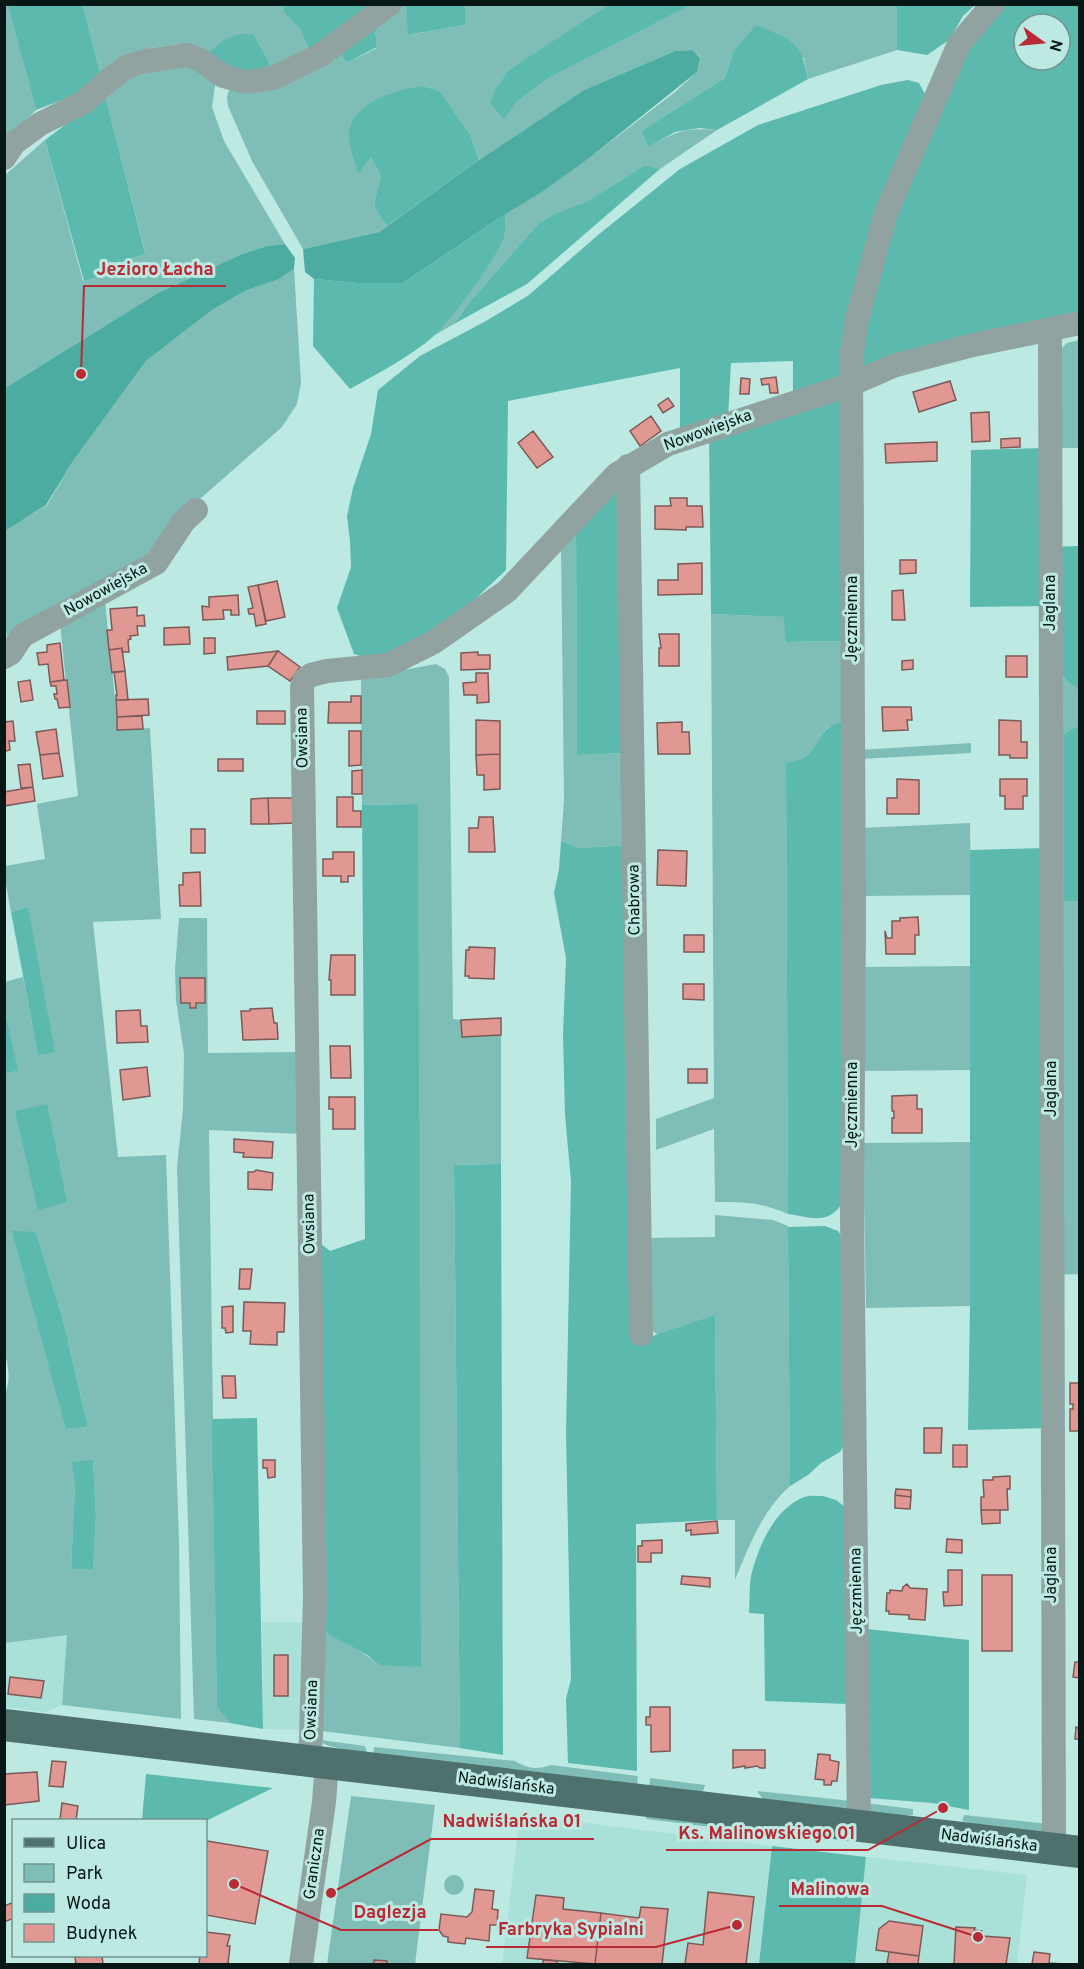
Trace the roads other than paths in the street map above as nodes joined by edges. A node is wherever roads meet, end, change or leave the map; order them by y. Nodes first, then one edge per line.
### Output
1 (390, 4) edge
2 (993, 4) edge
3 (4, 158) edge
4 (1080, 323) edge
5 (1050, 330) junction
6 (852, 384) junction
7 (628, 466) junction
8 (196, 510) dead end
9 (4, 657) edge
10 (302, 687) joint
11 (640, 1334) dead end
12 (4, 1725) edge
13 (318, 1762) junction
14 (859, 1826) junction
15 (1067, 1851) edge
16 (301, 1965) edge

1 - 3 street
2 - 6 street, Jęczmienna
4 - 5 street, Nowowiejska
5 - 6 street, Nowowiejska
5 - 15 street, Jaglana
6 - 7 street, Nowowiejska
6 - 14 street, Jęczmienna
7 - 10 street, Nowowiejska
7 - 11 street, Chabrowa
8 - 9 street, Nowowiejska
10 - 13 street, Owsiana
12 - 13 main road, Nadwiślańska
13 - 14 main road, Nadwiślańska
13 - 16 street, Graniczna
14 - 15 main road, Nadwiślańska

